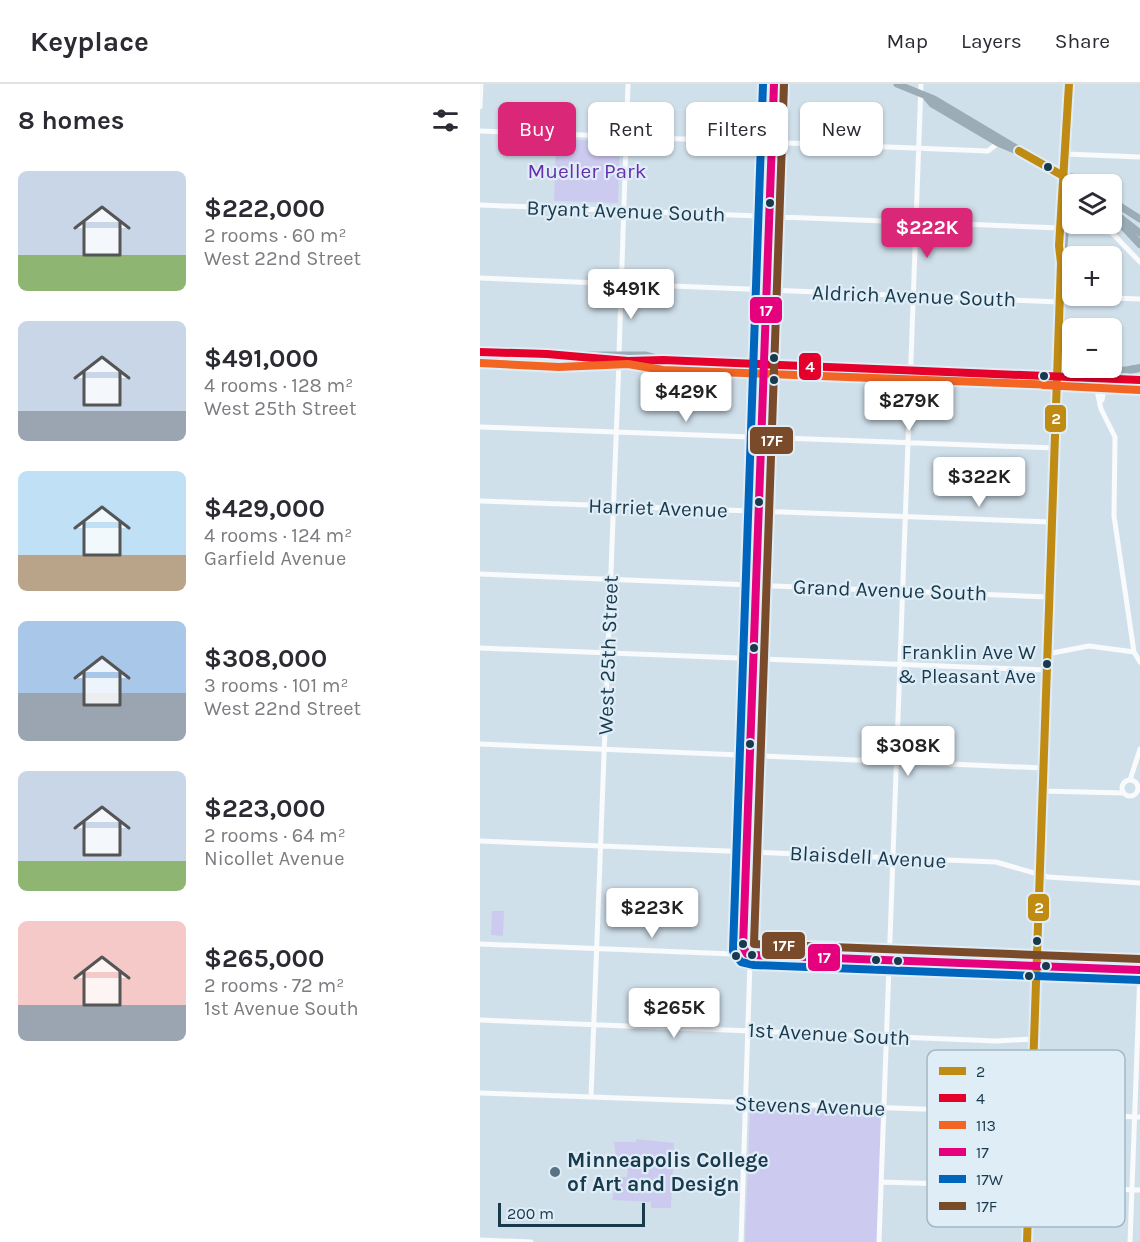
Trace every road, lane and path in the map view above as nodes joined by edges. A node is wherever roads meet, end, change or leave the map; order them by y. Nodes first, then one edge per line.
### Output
1 (481, 84) edge
2 (628, 84) edge
3 (774, 84) edge
4 (897, 84) edge
5 (907, 84) edge
6 (921, 84) edge
7 (1068, 84) edge
8 (921, 95) junction
9 (627, 102) edge
10 (773, 102) edge
11 (480, 107) edge
12 (480, 131) edge
13 (588, 135) edge
14 (998, 143) junction
15 (788, 144) edge
16 (919, 148) junction
17 (1019, 151) junction
18 (1066, 154) junction
19 (625, 156) edge
20 (772, 156) edge
21 (1140, 157) edge
22 (1065, 174) edge
23 (1062, 175) edge
24 (480, 204) edge
25 (1122, 207) edge
26 (624, 210) junction
27 (770, 217) junction
28 (1122, 219) edge
29 (1140, 219) edge
30 (916, 222) junction
31 (1122, 223) edge
32 (1062, 228) edge
33 (1140, 232) edge
34 (1063, 234) edge
35 (1113, 234) edge
36 (1140, 244) edge
37 (1140, 262) edge
38 (480, 278) edge
39 (620, 284) junction
40 (767, 290) junction
41 (914, 296) junction
42 (1060, 299) junction
43 (1140, 299) edge
44 (480, 352) edge
45 (619, 357) junction
46 (764, 364) junction
47 (1137, 368) edge
48 (911, 370) junction
49 (1057, 375) junction
50 (1086, 379) junction
51 (1114, 380) junction
52 (1140, 380) edge
53 (1105, 416) junction
54 (480, 427) edge
55 (615, 432) junction
56 (762, 437) junction
57 (909, 444) junction
58 (1054, 448) junction
59 (480, 501) edge
60 (613, 505) junction
61 (760, 512) junction
62 (906, 518) junction
63 (1052, 522) junction
64 (480, 574) edge
65 (610, 580) junction
66 (757, 584) junction
67 (903, 591) junction
68 (1049, 597) junction
69 (480, 648) edge
70 (1134, 652) junction
71 (607, 653) junction
72 (1047, 654) junction
73 (754, 659) junction
74 (1140, 662) edge
75 (900, 665) junction
76 (1046, 670) junction
77 (480, 744) edge
78 (604, 749) junction
79 (1140, 749) edge
80 (750, 754) junction
81 (897, 760) junction
82 (1043, 768) junction
83 (1130, 780) junction
84 (1042, 791) junction
85 (1139, 792) edge
86 (1124, 793) junction
87 (480, 842) edge
88 (601, 846) junction
89 (747, 852) junction
90 (893, 858) junction
91 (1039, 874) junction
92 (1140, 883) edge
93 (480, 944) edge
94 (596, 949) junction
95 (747, 954) junction
96 (889, 961) junction
97 (1036, 967) junction
98 (1140, 970) edge
99 (480, 1020) edge
100 (594, 1024) junction
101 (748, 1030) junction
102 (886, 1037) junction
103 (1033, 1039) junction
104 (1033, 1050) edge
105 (480, 1093) edge
106 (591, 1097) junction
107 (745, 1103) junction
108 (883, 1109) junction
109 (927, 1110) edge
110 (1137, 1117) edge
111 (881, 1182) junction
112 (927, 1183) edge
113 (1125, 1189) edge
114 (1132, 1189) junction
115 (1140, 1190) edge
116 (1027, 1227) edge
117 (480, 1240) edge
118 (531, 1242) edge
119 (741, 1242) edge
120 (879, 1242) edge
121 (1027, 1242) edge
122 (1130, 1242) edge

1 - 11 street
2 - 9 street, West 25th Street
3 - 10 street
4 - 8 main road
5 - 8 main road
6 - 8 street
7 - 18 street
8 - 14 main road
8 - 16 street
8 - 17 main road
12 - 13 street
14 - 16 street
14 - 17 main road
15 - 16 street
16 - 30 street
17 - 23 main road
18 - 21 street
18 - 22 street
19 - 26 street, West 25th Street
20 - 27 street
24 - 26 street, Bryant Avenue South
25 - 29 main road
26 - 27 street, Bryant Avenue South
26 - 39 street, West 25th Street
27 - 30 street, Bryant Avenue South
27 - 40 street
28 - 33 main road
30 - 32 street, Bryant Avenue South
30 - 41 street
31 - 36 highway
34 - 42 main road
35 - 37 street, Bryant Avenue South
38 - 39 street, Aldrich Avenue South
39 - 40 street, Aldrich Avenue South
39 - 45 street, West 25th Street
40 - 41 street, Aldrich Avenue South
40 - 46 street
41 - 42 street, Aldrich Avenue South
41 - 48 street
42 - 43 street, Aldrich Avenue South
42 - 49 main road
44 - 45 main road
45 - 46 main road
45 - 55 street, West 25th Street
46 - 48 main road
46 - 56 street
47 - 49 main road
48 - 49 main road
48 - 57 street
49 - 50 main road
49 - 58 main road
50 - 51 main road
50 - 53 street
51 - 52 main road
51 - 53 street
53 - 70 street
54 - 55 street
55 - 56 street
55 - 60 street, West 25th Street
56 - 57 street
56 - 61 street
57 - 58 street
57 - 62 street
58 - 63 main road
59 - 60 street, Harriet Avenue
60 - 61 street, Harriet Avenue
60 - 65 street, West 25th Street
61 - 62 street, Harriet Avenue
61 - 66 street
62 - 63 street, Harriet Avenue
62 - 67 street
63 - 68 main road
64 - 65 street, Grand Avenue South
65 - 66 street, Grand Avenue South
65 - 71 street, West 25th Street
66 - 67 street, Grand Avenue South
66 - 73 street
67 - 68 street, Grand Avenue South
67 - 75 street
68 - 72 main road
69 - 71 street
70 - 72 street
70 - 74 street
71 - 73 street
71 - 78 street, West 25th Street
72 - 76 main road
73 - 75 street
73 - 80 street
75 - 76 street
75 - 81 street
76 - 82 main road
77 - 78 street
78 - 80 street
78 - 88 street, West 25th Street
79 - 83 street
80 - 81 street
80 - 89 street
81 - 82 street
81 - 90 street
82 - 84 main road
83 - 85 street
83 - 86 street
84 - 86 street
84 - 91 main road
85 - 86 street
87 - 88 street, Blaisdell Avenue
88 - 89 street, Blaisdell Avenue
88 - 94 street, West 25th Street
89 - 90 street, Blaisdell Avenue
89 - 95 street
90 - 91 street, Blaisdell Avenue
90 - 96 street
91 - 92 street, Blaisdell Avenue
91 - 97 main road
93 - 94 street
94 - 95 street
94 - 100 street, West 25th Street
95 - 96 street
95 - 101 street
96 - 97 street
96 - 102 street
97 - 98 street
97 - 103 main road
98 - 110 street
99 - 100 street, 1st Avenue South
100 - 101 street, 1st Avenue South
100 - 106 street, West 25th Street
101 - 102 street, 1st Avenue South
101 - 107 street
102 - 103 street, 1st Avenue South
102 - 108 street
103 - 104 main road
105 - 106 street, Stevens Avenue
106 - 107 street, Stevens Avenue
107 - 108 street, Stevens Avenue
107 - 119 street
108 - 109 street, Stevens Avenue
108 - 111 street
110 - 114 street
111 - 112 street
111 - 120 street
113 - 114 street
114 - 115 street
114 - 122 street
116 - 121 main road
117 - 118 street

